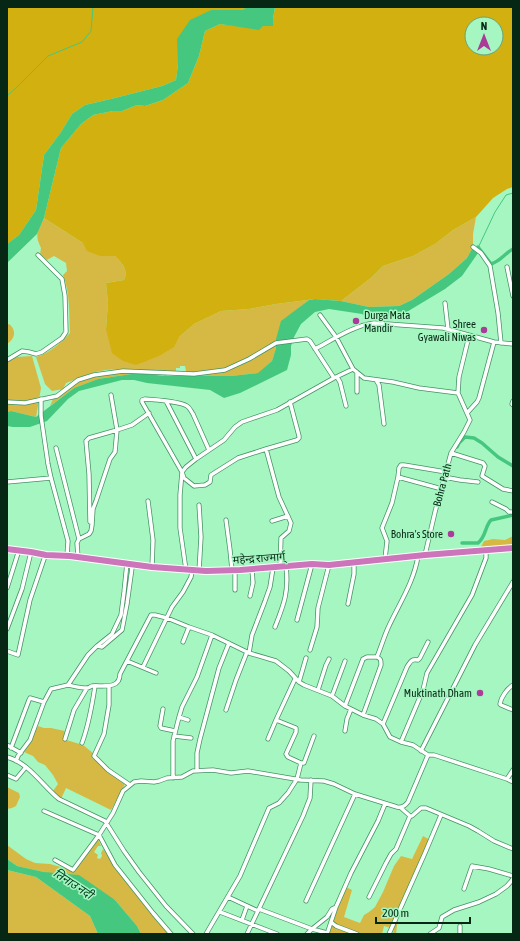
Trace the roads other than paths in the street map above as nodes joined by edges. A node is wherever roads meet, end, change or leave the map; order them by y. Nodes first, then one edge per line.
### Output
1 (473, 247) dead end
2 (38, 255) dead end
3 (507, 267) dead end
4 (513, 296) edge
5 (445, 303) dead end
6 (320, 315) dead end
7 (448, 330) junction
8 (469, 336) junction
9 (336, 337) junction
10 (494, 342) junction
11 (502, 343) junction
12 (513, 344) edge
13 (315, 349) junction
14 (7, 360) edge
15 (355, 371) junction
16 (336, 377) junction
17 (376, 380) junction
18 (357, 392) dead end
19 (458, 393) junction
20 (111, 395) dead end
21 (41, 399) junction
22 (166, 401) junction
23 (513, 401) edge
24 (7, 402) edge
25 (290, 402) junction
26 (513, 405) edge
27 (346, 406) dead end
28 (149, 413) junction
29 (467, 413) junction
30 (384, 424) dead end
31 (117, 430) junction
32 (56, 448) dead end
33 (266, 449) junction
34 (209, 450) junction
35 (451, 453) junction
36 (196, 459) junction
37 (182, 472) junction
38 (445, 474) junction
39 (51, 478) junction
40 (398, 478) junction
41 (7, 482) edge
42 (478, 482) dead end
43 (442, 489) junction
44 (513, 491) edge
45 (148, 501) dead end
46 (492, 502) dead end
47 (199, 505) dead end
48 (513, 512) edge
49 (288, 516) junction
50 (226, 520) dead end
51 (272, 521) dead end
52 (91, 531) junction
53 (79, 540) junction
54 (513, 548) edge
55 (7, 549) edge
56 (19, 550) junction
57 (486, 550) junction
58 (31, 552) junction
59 (46, 555) junction
60 (425, 555) junction
61 (67, 556) junction
62 (418, 556) junction
63 (78, 557) junction
64 (385, 559) junction
65 (354, 562) junction
66 (126, 563) junction
67 (312, 564) junction
68 (329, 565) junction
69 (152, 567) junction
70 (283, 567) junction
71 (273, 568) junction
72 (252, 569) junction
73 (189, 570) junction
74 (233, 570) junction
75 (199, 571) junction
76 (513, 582) edge
77 (7, 588) edge
78 (235, 590) dead end
79 (508, 590) junction
80 (513, 592) edge
81 (250, 596) dead end
82 (348, 604) dead end
83 (167, 618) junction
84 (297, 620) dead end
85 (189, 627) junction
86 (275, 627) dead end
87 (7, 629) edge
88 (212, 635) junction
89 (183, 642) dead end
90 (428, 642) dead end
91 (229, 643) junction
92 (97, 646) junction
93 (310, 650) dead end
94 (7, 652) edge
95 (248, 652) junction
96 (377, 657) junction
97 (306, 658) dead end
98 (329, 659) dead end
99 (127, 661) junction
100 (345, 661) dead end
101 (143, 667) junction
102 (156, 673) dead end
103 (297, 680) junction
104 (68, 685) junction
105 (513, 685) edge
106 (95, 686) junction
107 (109, 686) junction
108 (87, 688) junction
109 (318, 690) junction
110 (332, 696) junction
111 (44, 702) junction
112 (345, 706) junction
113 (163, 709) dead end
114 (351, 709) junction
115 (226, 710) dead end
116 (513, 710) edge
117 (363, 715) junction
118 (179, 717) junction
119 (188, 720) dead end
120 (276, 720) junction
121 (383, 724) junction
122 (175, 731) junction
123 (345, 731) dead end
124 (174, 736) junction
125 (314, 736) dead end
126 (191, 738) dead end
127 (65, 739) dead end
128 (268, 739) dead end
129 (402, 742) junction
130 (82, 743) dead end
131 (7, 745) edge
132 (11, 748) junction
133 (422, 751) junction
134 (21, 753) junction
135 (428, 755) junction
136 (7, 757) edge
137 (16, 761) junction
138 (301, 763) junction
139 (26, 767) junction
140 (513, 770) edge
141 (197, 771) junction
142 (7, 775) edge
143 (173, 778) junction
144 (297, 779) junction
145 (507, 779) junction
146 (311, 780) junction
147 (513, 782) edge
148 (130, 785) junction
149 (354, 794) junction
150 (385, 804) junction
151 (401, 808) junction
152 (44, 811) dead end
153 (441, 814) junction
154 (410, 816) junction
155 (107, 823) junction
156 (98, 835) junction
157 (513, 849) edge
158 (55, 860) dead end
159 (513, 876) edge
160 (513, 880) edge
161 (464, 889) dead end
162 (228, 897) junction
163 (370, 897) dead end
164 (306, 901) dead end
165 (247, 906) junction
166 (336, 907) junction
167 (258, 910) junction
168 (220, 912) junction
169 (242, 920) junction
170 (331, 922) junction
171 (252, 924) junction
172 (460, 926) dead end
173 (312, 928) junction
174 (327, 933) edge
175 (171, 934) edge
176 (193, 934) edge
177 (206, 934) edge
178 (248, 934) edge
179 (277, 934) edge
180 (307, 934) edge
181 (357, 934) edge
182 (389, 934) edge
183 (430, 934) edge
184 (460, 934) edge

1 - 11 street
2 - 14 street
3 - 4 street
5 - 7 street
6 - 9 street
7 - 8 street
7 - 9 street
8 - 10 street
8 - 19 street
9 - 13 street
9 - 15 street
10 - 11 street
10 - 29 street
11 - 12 street
13 - 16 street
13 - 21 street
15 - 16 street
15 - 17 street
15 - 18 street
16 - 25 street
16 - 27 street
17 - 19 street
17 - 30 street
19 - 29 street
20 - 31 street
21 - 24 street
21 - 39 street
22 - 28 street
22 - 34 street
22 - 36 street
23 - 26 street
25 - 33 street
25 - 34 street
28 - 31 street
28 - 37 street
29 - 35 street, Bohra Path
31 - 52 street
31 - 52 street
32 - 53 street
33 - 37 street
33 - 49 street
34 - 36 street
35 - 38 street, Bohra Path
35 - 44 street
36 - 37 street
37 - 73 street
38 - 40 street
38 - 42 street
38 - 43 street, Bohra Path
39 - 41 street
39 - 61 street
40 - 43 street
40 - 64 street
43 - 60 street, Bohra Path
45 - 69 street
46 - 48 street
47 - 75 street
49 - 51 street
49 - 70 street
50 - 74 street
52 - 53 street
53 - 63 street
54 - 57 highway, महेन्द्र राज्मार्ग्
55 - 56 highway, महेन्द्र राज्मार्ग्
56 - 58 highway, महेन्द्र राज्मार्ग्
56 - 77 street
57 - 60 highway, महेन्द्र राज्मार्ग्
57 - 129 street
58 - 59 highway, महेन्द्र राज्मार्ग्
58 - 87 street
59 - 61 highway, महेन्द्र राज्मार्ग्
59 - 94 street
60 - 62 highway, महेन्द्र राज्मार्ग्
61 - 63 highway, महेन्द्र राज्मार्ग्
62 - 64 highway, महेन्द्र राज्मार्ग्
62 - 96 street
63 - 66 highway, महेन्द्र राज्मार्ग्
64 - 65 highway, महेन्द्र राज्मार्ग्
65 - 68 highway, महेन्द्र राज्मार्ग्
65 - 82 street
66 - 69 highway, महेन्द्र राज्मार्ग्
66 - 92 street
66 - 92 street
67 - 68 highway, महेन्द्र राज्मार्ग्
67 - 70 highway, महेन्द्र राज्मार्ग्
67 - 84 street
68 - 93 street
69 - 73 highway, महेन्द्र राज्मार्ग्
70 - 71 highway, महेन्द्र राज्मार्ग्
70 - 86 street
71 - 72 highway, महेन्द्र राज्मार्ग्
71 - 95 street
72 - 74 highway, महेन्द्र राज्मार्ग्
72 - 81 street
73 - 75 highway, महेन्द्र राज्मार्ग्
73 - 83 street
74 - 75 highway, महेन्द्र राज्मार्ग्
74 - 78 street
76 - 79 street
79 - 80 street
79 - 133 street
83 - 85 street
83 - 99 street
83 - 101 street
85 - 88 street
85 - 89 street
88 - 91 street
88 - 118 street
90 - 121 street
91 - 95 street
91 - 141 street
92 - 104 street
95 - 103 street
95 - 115 street
96 - 112 street
96 - 117 street
97 - 103 street
98 - 109 street
99 - 101 street
99 - 107 street
100 - 110 street
101 - 102 street
103 - 109 street
103 - 120 street
104 - 108 street
104 - 111 street
105 - 116 street
106 - 107 street
106 - 108 street
106 - 130 street
107 - 148 street
108 - 127 street
109 - 110 street
110 - 112 street
111 - 132 street
111 - 134 street
112 - 114 street
113 - 122 street
114 - 117 street
114 - 123 street
117 - 121 street
118 - 119 street
118 - 122 street
120 - 128 street
120 - 138 street
121 - 129 street
122 - 124 street
124 - 126 street
124 - 143 street
125 - 138 street
129 - 133 street
131 - 132 street
132 - 134 street
133 - 135 street
134 - 137 street
135 - 145 street
135 - 151 street
136 - 137 street
137 - 139 street
138 - 144 street
139 - 142 street
139 - 155 street
140 - 145 street
141 - 143 street
141 - 144 street
143 - 148 street
144 - 146 street
144 - 162 street
145 - 147 street
146 - 149 street
146 - 167 street
148 - 155 street
149 - 150 street
149 - 164 street
150 - 151 street
150 - 166 street
151 - 154 street
152 - 156 street
153 - 154 street
153 - 157 street
153 - 182 street
154 - 163 street
155 - 156 street
155 - 176 street
156 - 158 street
156 - 175 street
159 - 161 street
160 - 183 street
162 - 165 street
162 - 168 street
165 - 167 street
165 - 169 street
166 - 170 street
166 - 173 street
167 - 171 street
167 - 173 street
168 - 169 street
168 - 177 street
169 - 171 street
170 - 174 street
170 - 181 street
171 - 178 street
171 - 179 street
172 - 184 street
173 - 174 street
173 - 180 street

